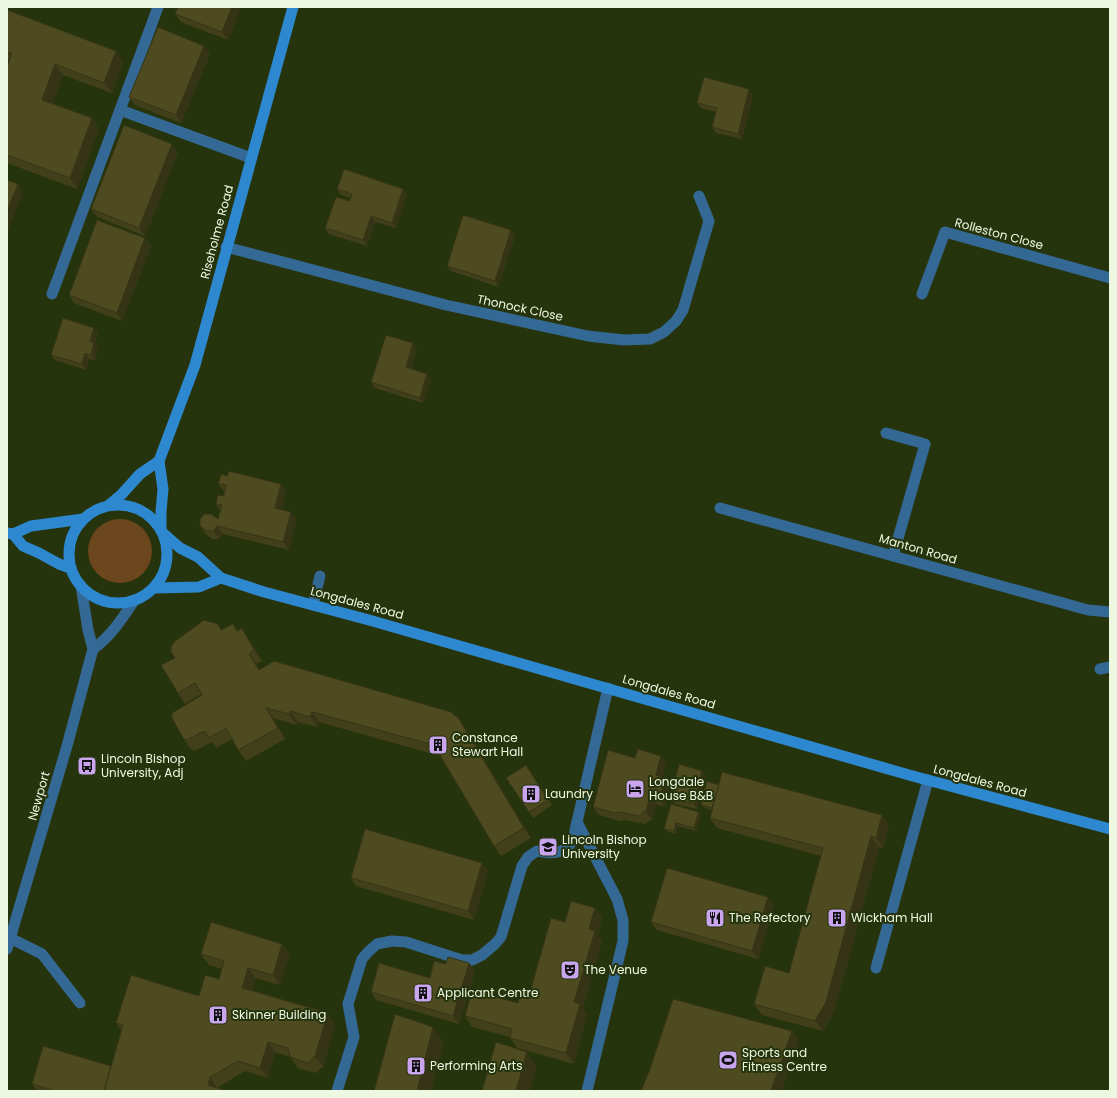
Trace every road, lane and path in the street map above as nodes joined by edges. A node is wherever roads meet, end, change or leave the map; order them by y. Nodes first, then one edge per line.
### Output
1 (158, 7) edge
2 (293, 7) edge
3 (120, 110) junction
4 (251, 158) junction
5 (699, 196) dead end
6 (226, 247) junction
7 (1110, 278) edge
8 (52, 294) dead end
9 (922, 294) dead end
10 (886, 433) dead end
11 (159, 461) junction
12 (109, 505) junction
13 (720, 508) dead end
14 (83, 519) junction
15 (162, 532) junction
16 (10, 533) edge
17 (893, 556) junction
18 (70, 568) junction
19 (320, 576) dead end
20 (221, 578) junction
21 (81, 586) junction
22 (154, 588) junction
23 (134, 600) junction
24 (313, 605) junction
25 (1110, 612) edge
26 (93, 649) junction
27 (608, 688) junction
28 (928, 780) junction
29 (577, 822) junction
30 (1110, 829) edge
31 (9, 937) edge
32 (7, 949) edge
33 (876, 968) dead end
34 (80, 1003) dead end
35 (337, 1091) edge
36 (587, 1091) edge

1 - 3 street
2 - 4 main road, Riseholme Road
3 - 4 street
3 - 8 street
4 - 6 main road, Riseholme Road
5 - 6 street, Thonock Close
6 - 11 main road, Riseholme Road
7 - 9 street, Rolleston Close
10 - 17 street
11 - 12 main road
11 - 15 main road
12 - 14 main road
12 - 15 main road
13 - 17 street, Manton Road
14 - 16 main road
14 - 18 main road
15 - 20 main road, Longdales Road
15 - 22 main road
16 - 18 main road
17 - 25 street, Manton Road
18 - 21 main road
19 - 24 street
20 - 22 main road
20 - 24 main road, Longdales Road
21 - 23 main road
21 - 26 street, Newport
22 - 23 main road
23 - 26 street
24 - 27 main road, Longdales Road
26 - 31 street, Newport
27 - 28 main road, Longdales Road
27 - 29 street
28 - 30 main road, Longdales Road
28 - 33 street
29 - 35 street
29 - 36 street
31 - 32 street, Newport
31 - 34 street

